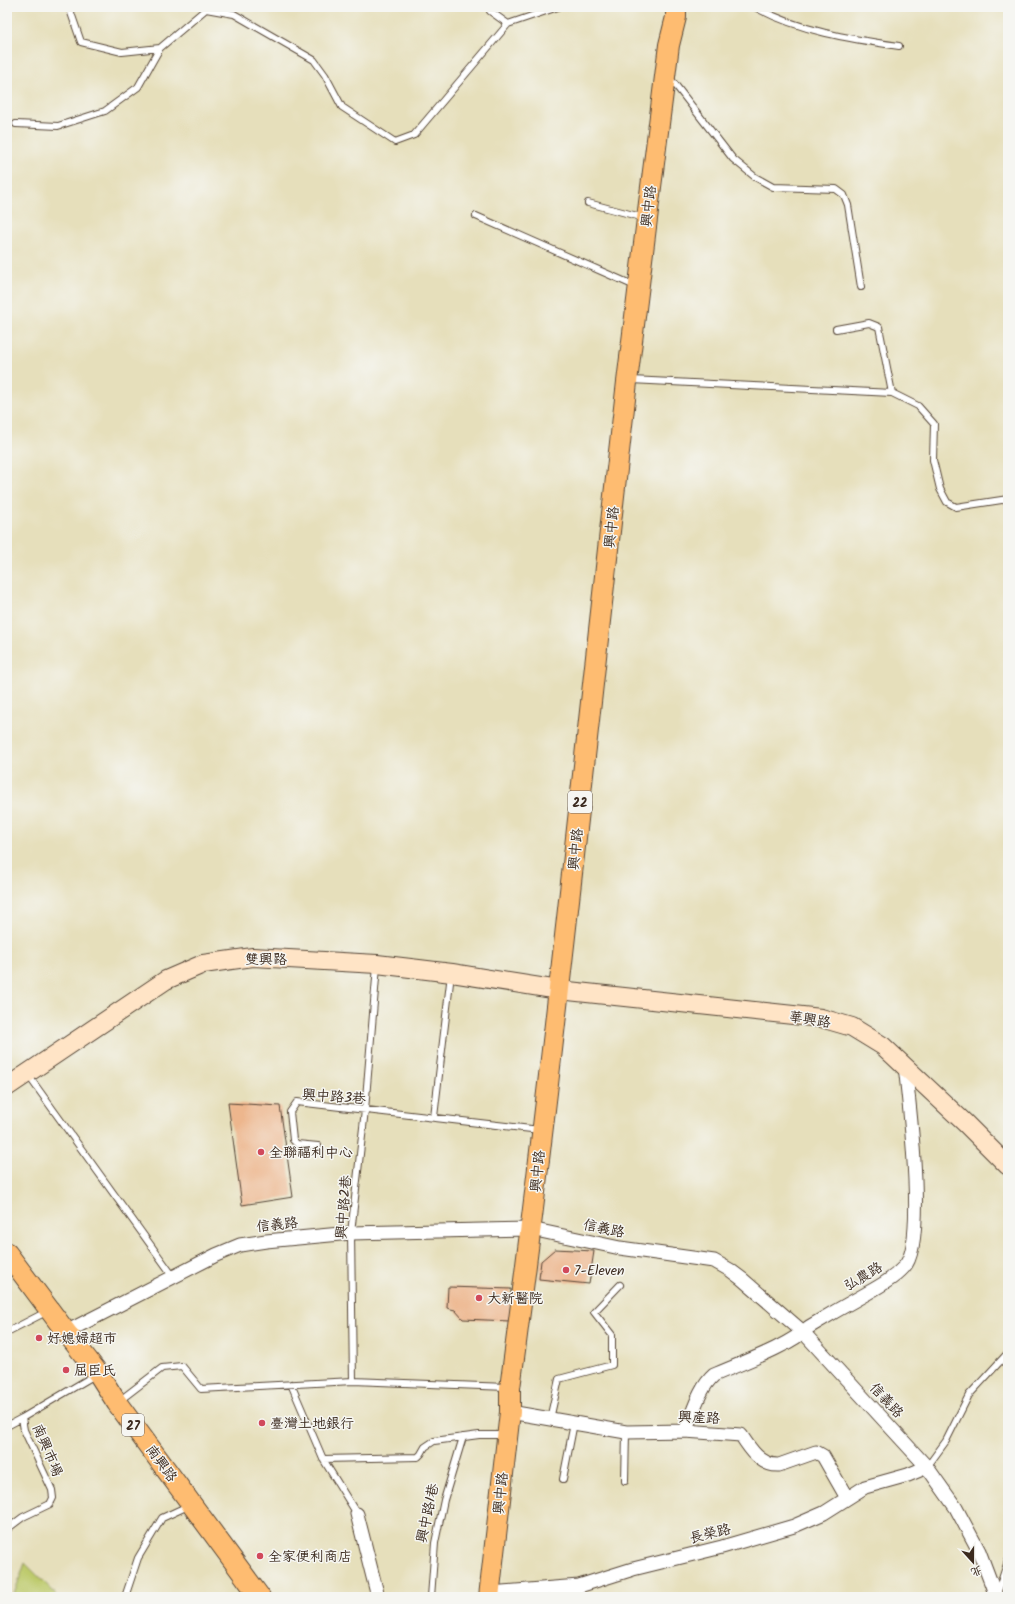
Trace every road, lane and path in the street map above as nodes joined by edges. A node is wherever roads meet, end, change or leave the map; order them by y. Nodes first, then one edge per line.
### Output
1 (69, 7) edge
2 (491, 7) edge
3 (558, 7) edge
4 (676, 7) edge
5 (755, 7) edge
6 (508, 24) junction
7 (899, 46) dead end
8 (160, 48) junction
9 (665, 72) junction
10 (16, 124) dead end
11 (588, 204) dead end
12 (476, 216) dead end
13 (646, 218) junction
14 (638, 287) junction
15 (861, 288) dead end
16 (836, 329) dead end
17 (627, 380) junction
18 (892, 392) junction
19 (1008, 499) edge
20 (377, 964) junction
21 (452, 973) junction
22 (559, 990) junction
23 (905, 1066) junction
24 (26, 1073) junction
25 (7, 1087) edge
26 (365, 1110) junction
27 (434, 1117) junction
28 (542, 1130) junction
29 (318, 1146) dead end
30 (1008, 1166) edge
31 (532, 1229) junction
32 (351, 1233) junction
33 (7, 1253) edge
34 (173, 1276) junction
35 (620, 1285) dead end
36 (49, 1310) junction
37 (7, 1332) edge
38 (66, 1332) junction
39 (803, 1332) junction
40 (1006, 1355) dead end
41 (98, 1373) junction
42 (353, 1381) junction
43 (291, 1384) junction
44 (510, 1388) junction
45 (117, 1403) junction
46 (510, 1412) junction
47 (22, 1418) junction
48 (550, 1418) junction
49 (574, 1423) junction
50 (7, 1426) edge
51 (685, 1431) junction
52 (626, 1432) junction
53 (507, 1434) junction
54 (463, 1437) junction
55 (323, 1459) junction
56 (927, 1467) junction
57 (563, 1479) dead end
58 (625, 1481) dead end
59 (847, 1498) junction
60 (192, 1504) junction
61 (357, 1514) joint
62 (7, 1529) edge
63 (1008, 1561) edge
64 (489, 1595) edge
65 (998, 1596) edge
66 (125, 1597) edge
67 (260, 1597) edge
68 (378, 1597) edge
69 (431, 1597) edge

1 - 8 lane
2 - 6 lane
3 - 6 lane
4 - 9 main road, 興中路 / 22
5 - 7 lane
6 - 8 lane
8 - 10 lane
9 - 13 main road, 興中路 / 22
9 - 15 lane
11 - 13 lane
12 - 14 lane
13 - 14 main road, 興中路 / 22
14 - 17 main road, 興中路 / 22
16 - 18 lane
17 - 18 lane
17 - 22 main road, 興中路 / 22
18 - 19 lane
20 - 21 main road, 雙興路
20 - 24 main road, 雙興路
20 - 26 lane, 興中路2巷
21 - 22 main road, 雙興路
21 - 27 lane
22 - 23 main road, 華興路
22 - 28 main road, 興中路 / 22
23 - 30 main road, 華興路
23 - 39 street, 弘農路
24 - 25 main road, 雙興路
24 - 34 lane
26 - 27 lane, 興中路3巷
26 - 29 lane, 興中路3巷
26 - 32 lane, 興中路2巷
27 - 28 lane, 興中路3巷
28 - 31 main road, 興中路 / 22
31 - 32 street, 信義路
31 - 39 street, 信義路
31 - 44 main road, 興中路 / 22
32 - 34 street, 信義路
32 - 42 lane, 興中路2巷
33 - 36 main road, 南興路 / 27
34 - 38 street, 信義路
35 - 48 lane
36 - 37 lane
36 - 38 main road, 南興路 / 27
38 - 41 main road, 南興路 / 27
39 - 51 street, 弘農路
39 - 56 street, 信義路
40 - 56 lane
41 - 45 main road, 南興路 / 27
41 - 47 lane, 南興市場
42 - 43 lane
42 - 44 lane
43 - 45 lane
43 - 55 lane
44 - 46 main road, 興中路 / 22
45 - 60 main road, 南興路 / 27
46 - 48 street, 興產路
46 - 53 main road, 興中路 / 22
47 - 50 lane
47 - 62 lane, 南興市場
48 - 49 street, 興產路
49 - 52 street, 興產路
49 - 57 lane
51 - 52 street, 興產路
51 - 59 street, 興產路
52 - 58 lane
53 - 54 lane
53 - 64 main road, 興中路 / 22
54 - 55 lane
54 - 69 lane, 興中路1巷
55 - 61 lane
56 - 59 street, 長榮路
56 - 65 street, 信義路
59 - 64 street, 長榮路
60 - 66 lane
60 - 67 main road, 南興路 / 27
61 - 68 street
63 - 65 lane

